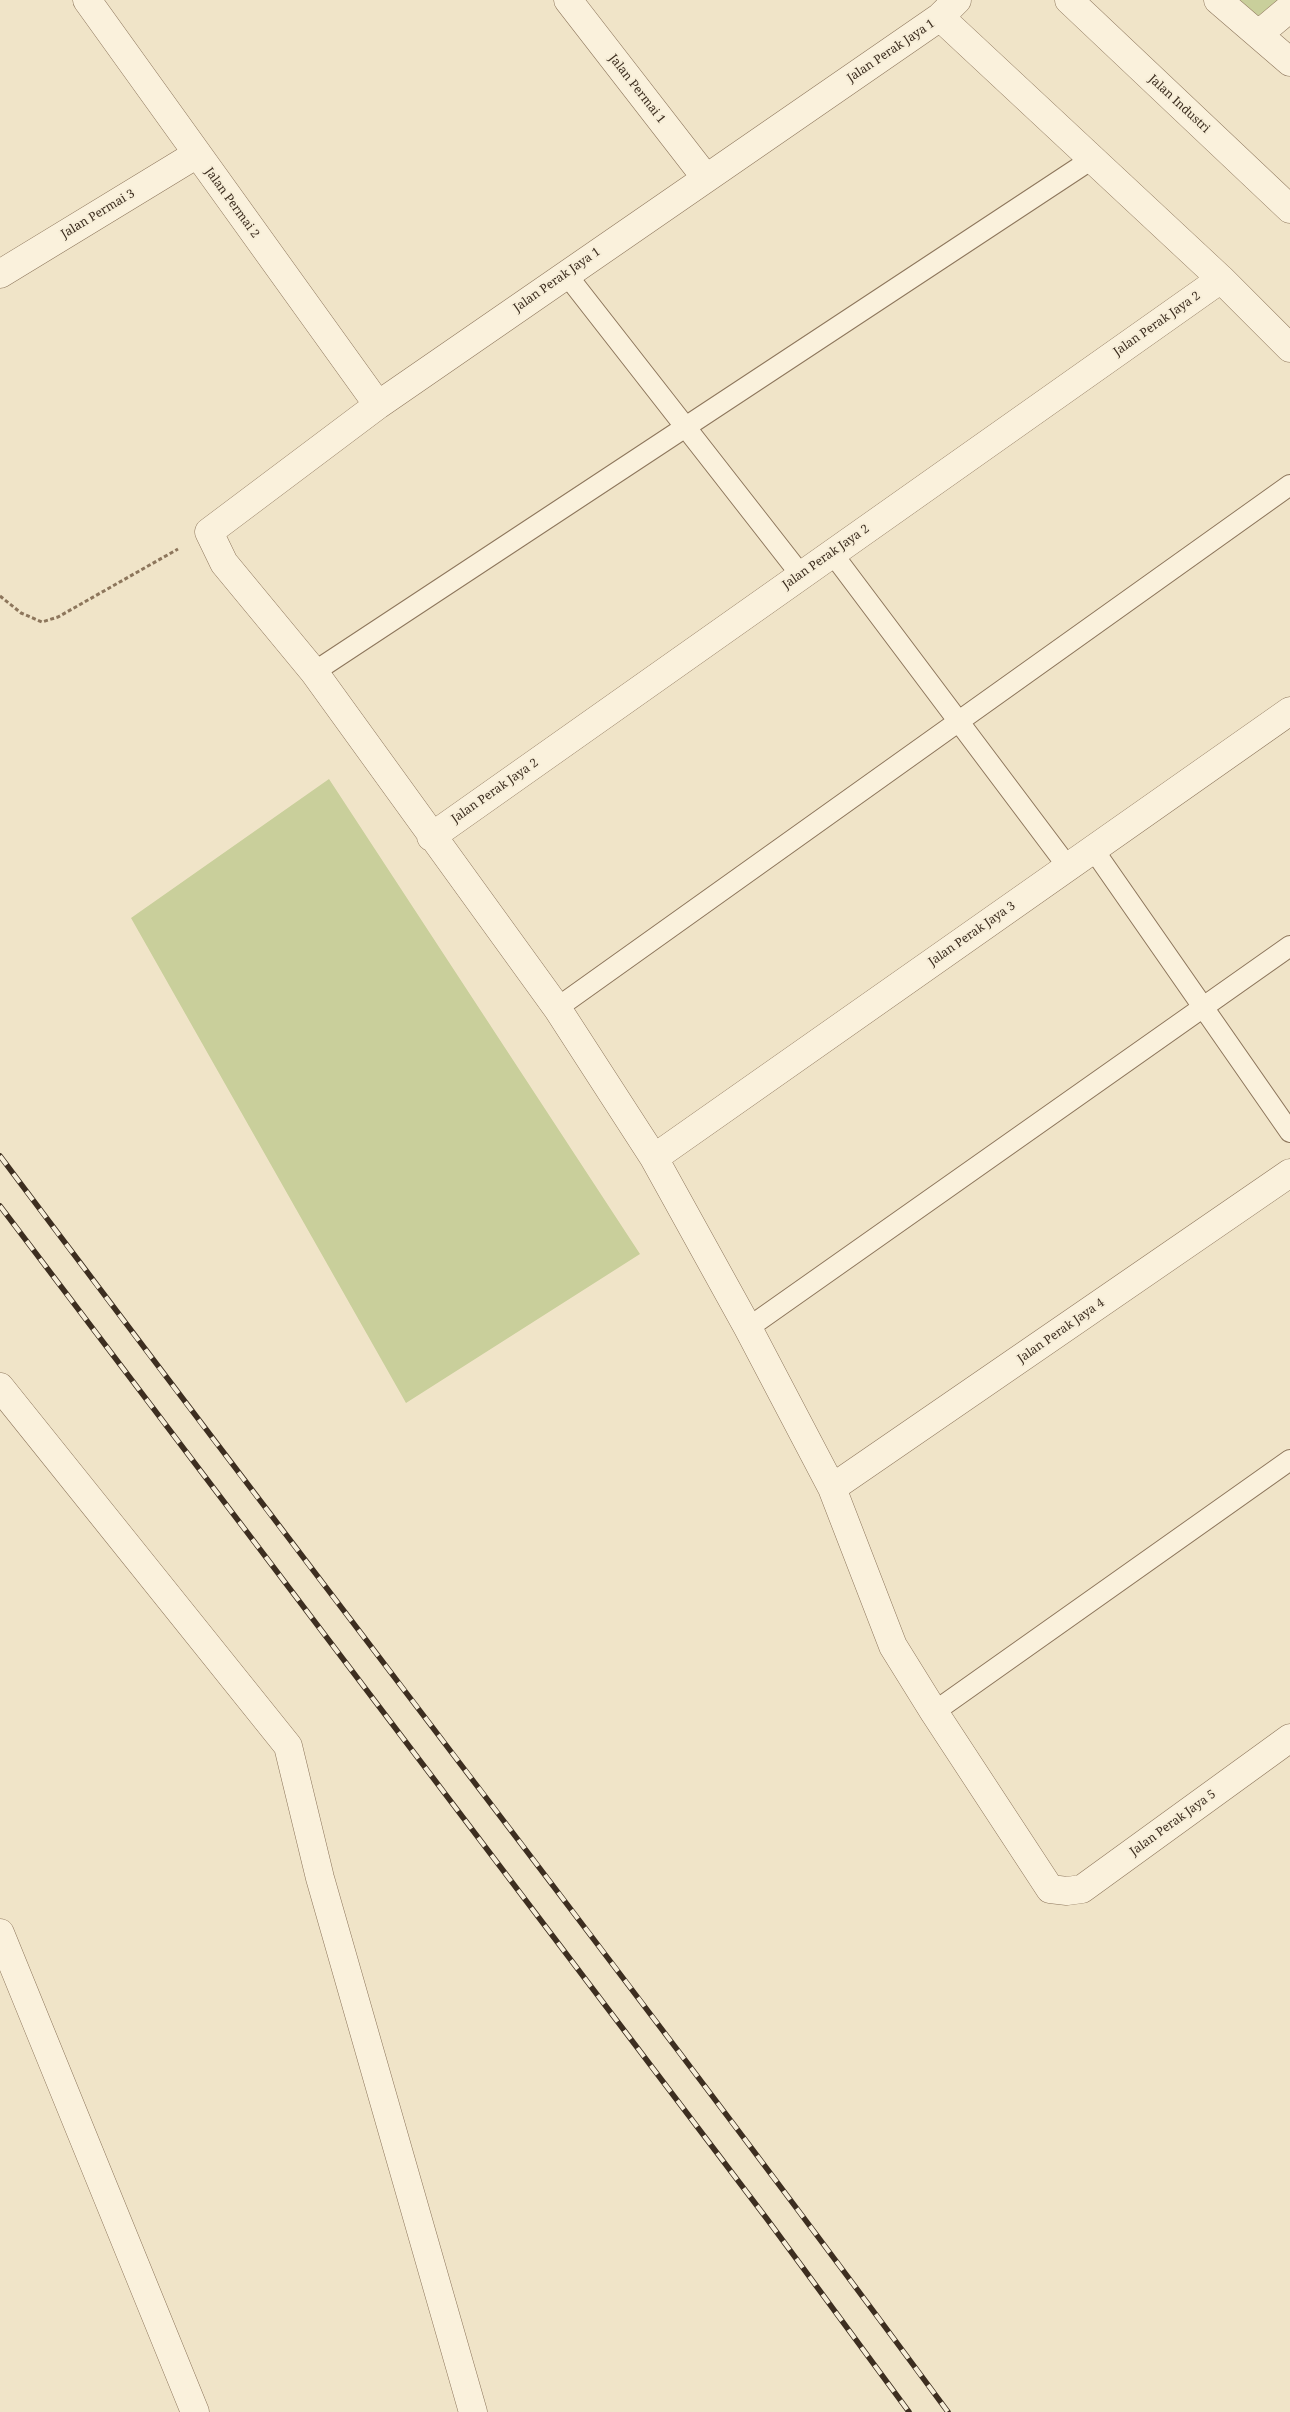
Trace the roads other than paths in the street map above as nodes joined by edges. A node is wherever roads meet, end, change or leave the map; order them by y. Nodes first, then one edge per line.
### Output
1 (87, 0) edge
2 (568, 0) edge
3 (1069, 0) edge
4 (1218, 0) edge
5 (1290, 8) edge
6 (949, 9) edge
7 (1259, 34) junction
8 (1290, 62) edge
9 (197, 154) junction
10 (1092, 159) junction
11 (706, 178) junction
12 (1290, 209) edge
13 (0, 274) edge
14 (566, 274) junction
15 (1221, 279) junction
16 (1290, 348) edge
17 (378, 405) junction
18 (685, 427) junction
19 (1290, 485) edge
20 (832, 553) junction
21 (801, 575) junction
22 (314, 672) junction
23 (1290, 711) edge
24 (958, 721) junction
25 (431, 837) junction
26 (1093, 849) junction
27 (1068, 867) junction
28 (1290, 946) edge
29 (1203, 1007) junction
30 (556, 1008) junction
31 (1290, 1132) edge
32 (654, 1158) junction
33 (1290, 1173) edge
34 (748, 1328) junction
35 (0, 1387) edge
36 (1290, 1460) edge
37 (832, 1488) junction
38 (934, 1712) junction
39 (1290, 1738) edge
40 (0, 1933) edge
41 (195, 2412) edge
42 (473, 2412) edge

1 - 9 street, Jalan Permai 2
2 - 11 street, Jalan Permai 1
3 - 12 street, Jalan Industri
4 - 7 street
5 - 7 street
6 - 10 street
6 - 11 street, Jalan Perak Jaya 1
7 - 8 street
9 - 13 street, Jalan Permai 3
9 - 17 street, Jalan Permai 2
10 - 15 street
10 - 18 lane
11 - 14 street, Jalan Perak Jaya 1
14 - 17 street, Jalan Perak Jaya 1
14 - 18 lane
15 - 16 street
15 - 20 street, Jalan Perak Jaya 2
17 - 22 street, Jalan Perak Jaya 1
18 - 21 lane
18 - 22 lane
19 - 24 lane
20 - 21 street, Jalan Perak Jaya 2
20 - 24 lane
21 - 25 street, Jalan Perak Jaya 2
22 - 25 street
23 - 26 street, Jalan Perak Jaya 3
24 - 27 lane
24 - 30 lane
25 - 30 street
26 - 27 street, Jalan Perak Jaya 3
26 - 29 lane
27 - 32 street, Jalan Perak Jaya 3
28 - 29 lane
29 - 31 lane
29 - 34 lane
30 - 32 street
32 - 34 street
33 - 37 street, Jalan Perak Jaya 4
34 - 37 street
35 - 42 street
36 - 38 lane
37 - 38 street
38 - 39 street, Jalan Perak Jaya 5
40 - 41 street

